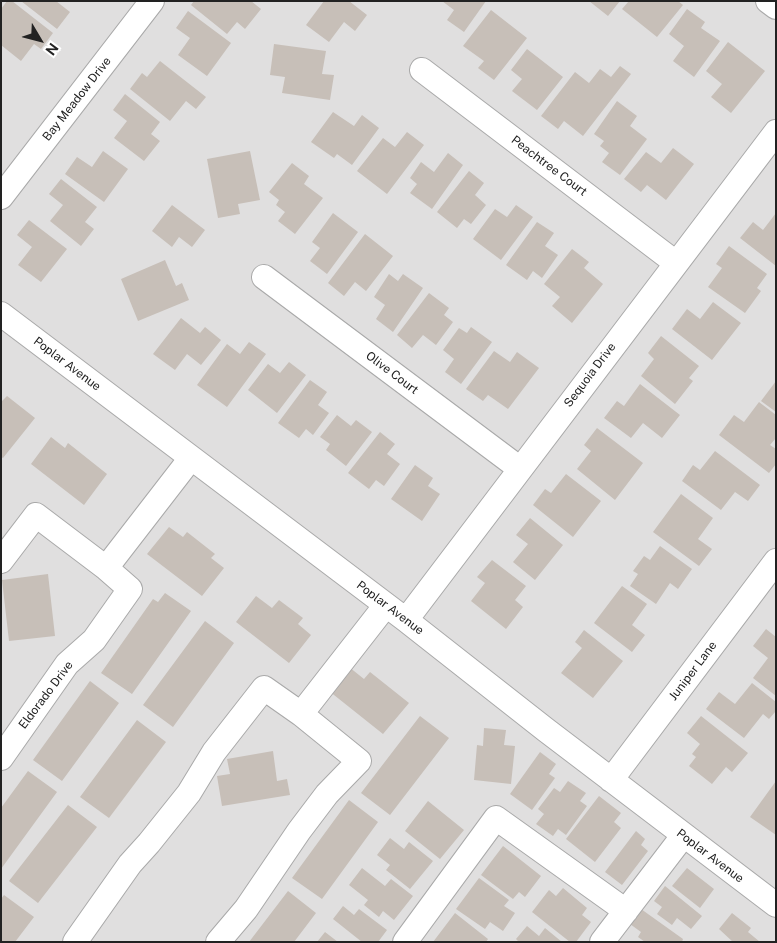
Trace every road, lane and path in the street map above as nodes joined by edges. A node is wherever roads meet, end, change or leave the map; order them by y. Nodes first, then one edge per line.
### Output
1 (152, 1) edge
2 (768, 1) edge
3 (776, 7) edge
4 (422, 70) dead end
5 (776, 132) edge
6 (1, 197) edge
7 (676, 262) junction
8 (264, 278) dead end
9 (1, 314) edge
10 (191, 458) junction
11 (519, 468) junction
12 (1, 561) edge
13 (776, 561) edge
14 (106, 568) junction
15 (386, 605) junction
16 (406, 620) junction
17 (301, 714) junction
18 (1, 758) edge
19 (611, 780) junction
20 (683, 836) junction
21 (776, 905) edge
22 (626, 912) junction
23 (75, 942) edge
24 (218, 942) edge
25 (405, 942) edge
26 (602, 942) edge

1 - 6 street, Bay Meadow Drive
2 - 3 street
4 - 7 street, Peachtree Court
5 - 7 street, Sequoia Drive
7 - 11 street, Sequoia Drive
8 - 11 street, Olive Court
9 - 10 street, Poplar Avenue
10 - 14 street
10 - 15 street, Poplar Avenue
11 - 16 street, Sequoia Drive
12 - 14 street, Eldorado Drive
13 - 19 street, Juniper Lane
14 - 18 street, Eldorado Drive
15 - 16 street, Poplar Avenue
15 - 17 street
16 - 19 street, Poplar Avenue
17 - 23 street
17 - 24 street
19 - 20 street, Poplar Avenue
20 - 21 street, Poplar Avenue
20 - 22 street
22 - 25 street
22 - 26 street

